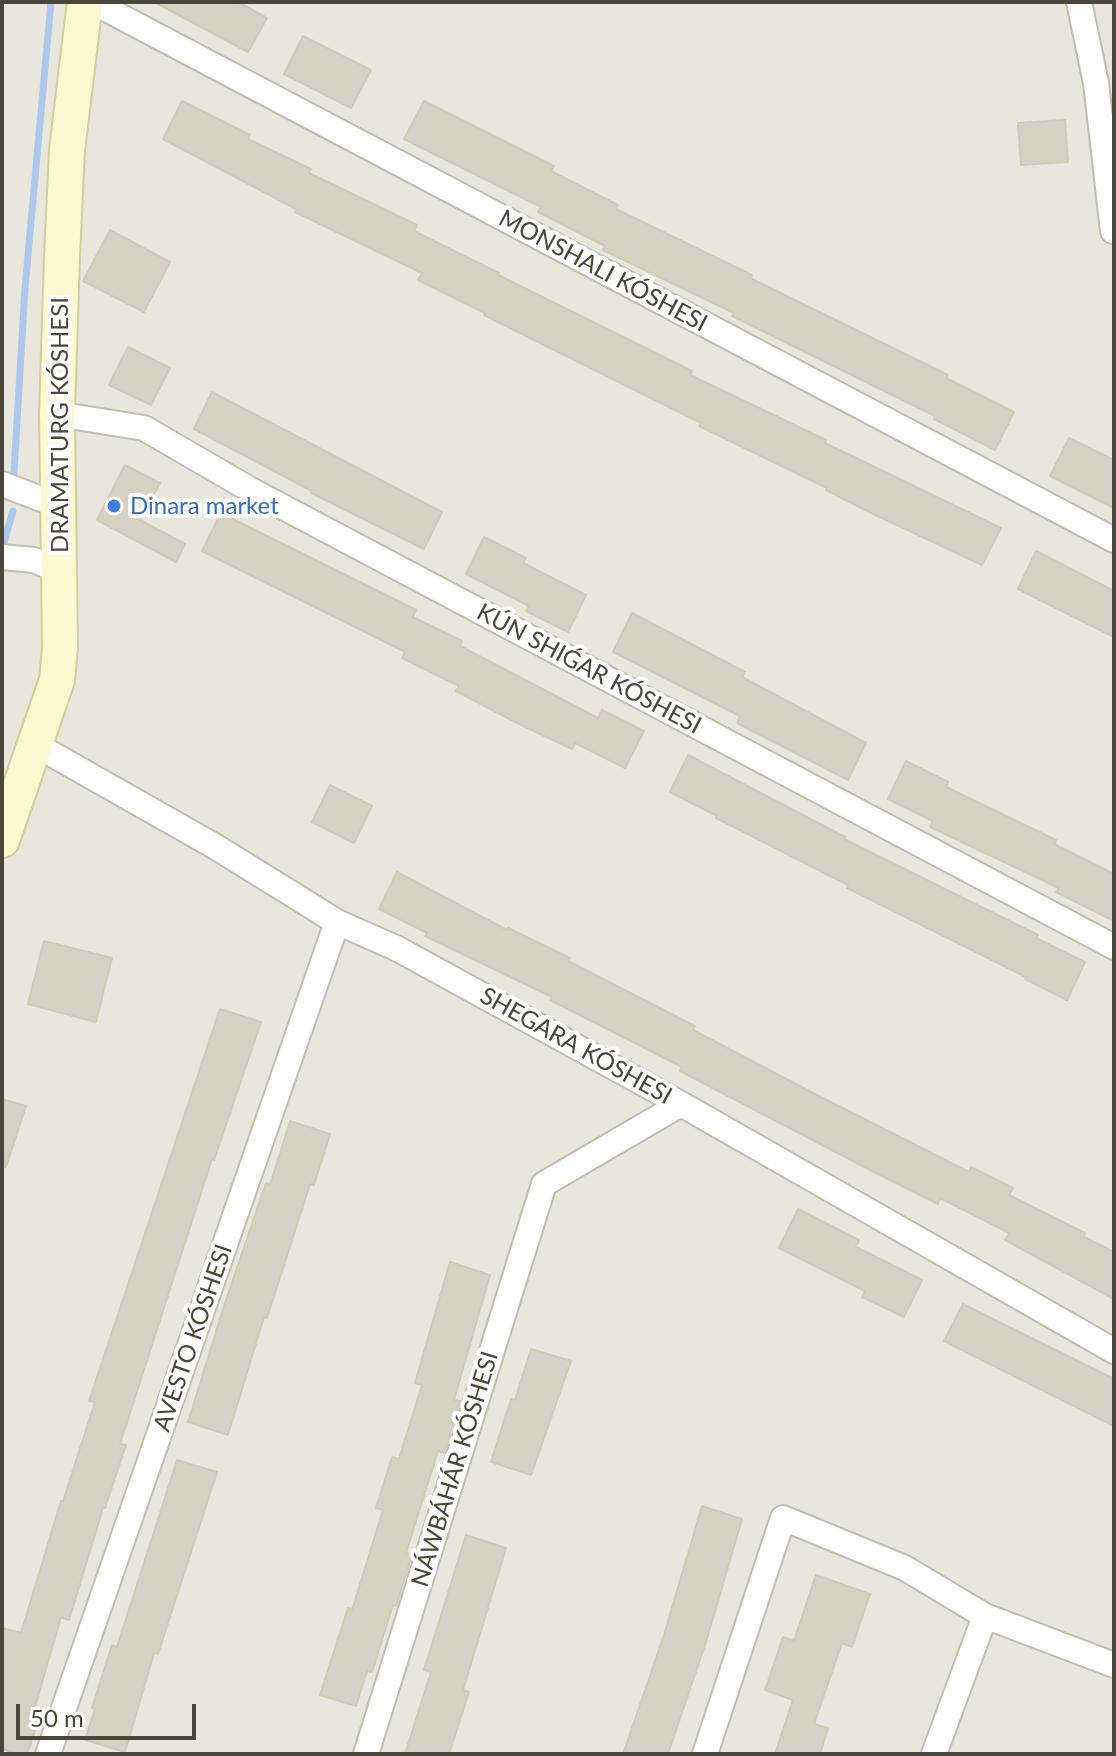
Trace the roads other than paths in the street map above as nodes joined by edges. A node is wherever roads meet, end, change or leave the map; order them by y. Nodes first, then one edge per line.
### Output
1 (85, 2) edge
2 (93, 2) edge
3 (1079, 2) edge
4 (1105, 81) edge
5 (1113, 231) edge
6 (57, 414) junction
7 (2, 484) edge
8 (57, 505) junction
9 (1114, 540) edge
10 (2, 557) edge
11 (59, 571) junction
12 (36, 745) junction
13 (2, 840) edge
14 (337, 922) junction
15 (1114, 947) edge
16 (681, 1104) junction
17 (1114, 1351) edge
18 (985, 1616) junction
19 (1114, 1665) edge
20 (48, 1754) edge
21 (366, 1754) edge
22 (705, 1754) edge
23 (934, 1754) edge

1 - 6 street, DRAMATURG KÓSHESI
2 - 9 street
3 - 4 street
4 - 5 street
6 - 8 street, DRAMATURG KÓSHESI
6 - 15 street
7 - 8 street
8 - 11 street, DRAMATURG KÓSHESI
10 - 11 street
11 - 12 street, DRAMATURG KÓSHESI
12 - 13 street, DRAMATURG KÓSHESI
12 - 14 street, SHEGARA KÓSHESI
14 - 16 street, SHEGARA KÓSHESI
14 - 20 street, AVESTO KÓSHESI
16 - 17 street, SHEGARA KÓSHESI
16 - 21 street, NÁWBÁHÁR KÓSHESI
18 - 19 street
18 - 22 street
18 - 23 street

